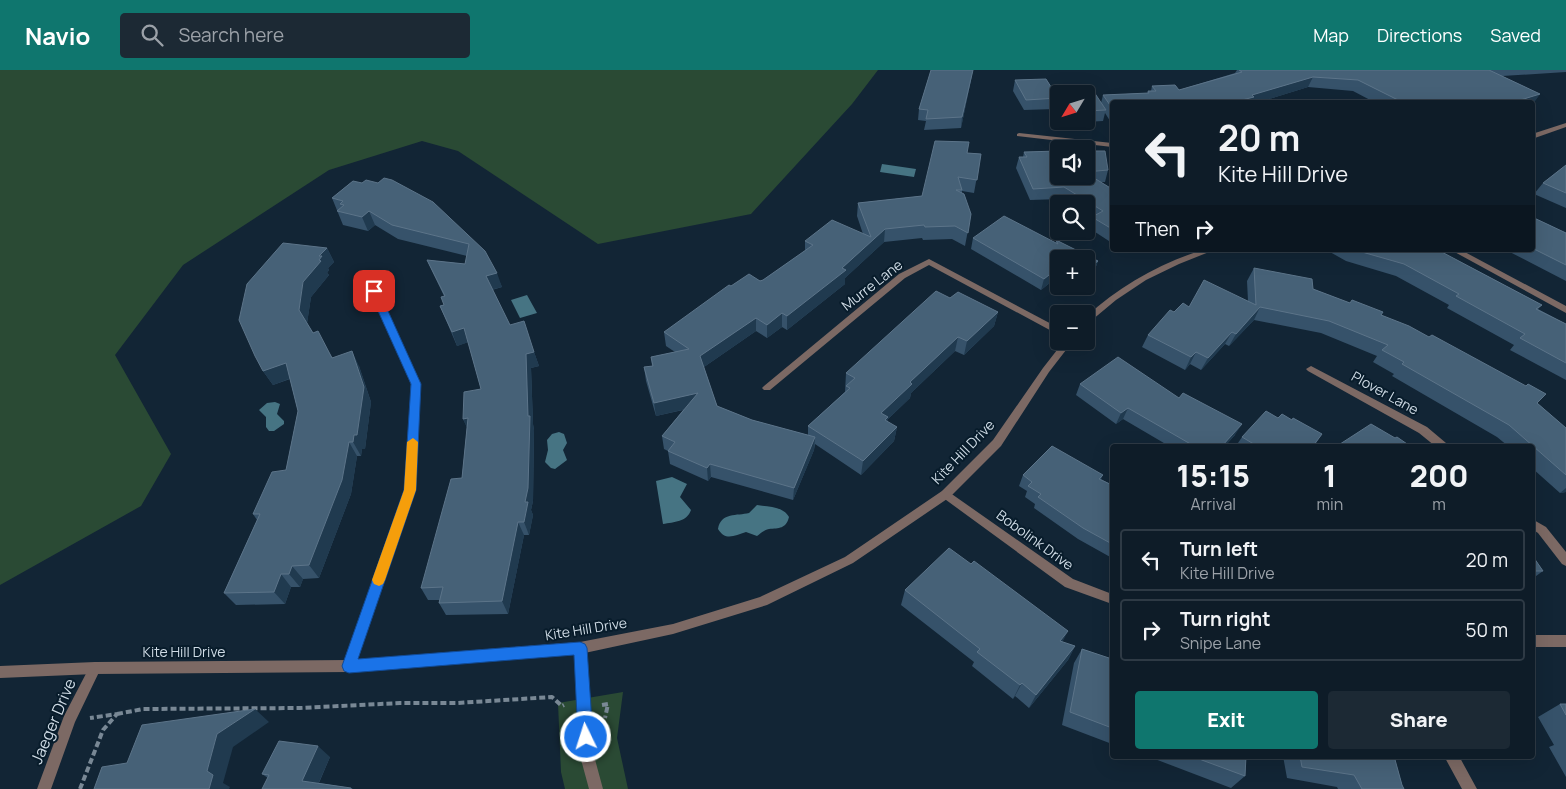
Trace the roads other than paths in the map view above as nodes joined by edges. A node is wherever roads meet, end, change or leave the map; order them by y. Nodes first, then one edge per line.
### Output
1 (1566, 125) edge
2 (1019, 135) dead end
3 (1535, 136) edge
4 (1110, 145) edge
5 (1203, 252) edge
6 (1458, 252) edge
7 (374, 291) dead end
8 (1566, 310) edge
9 (1095, 313) edge
10 (1050, 327) edge
11 (1061, 350) edge
12 (1311, 369) dead end
13 (767, 388) dead end
14 (1440, 444) edge
15 (946, 494) junction
16 (1535, 525) edge
17 (1566, 560) edge
18 (1110, 598) edge
19 (1535, 641) edge
20 (1566, 641) edge
21 (580, 648) junction
22 (349, 666) junction
23 (95, 668) junction
24 (0, 672) edge
25 (1453, 759) edge
26 (44, 789) edge
27 (596, 789) edge
28 (1470, 789) edge

1 - 3 street
2 - 4 street
5 - 9 street
6 - 8 street
7 - 22 street
10 - 13 street, Murre Lane
11 - 15 street, Kite Hill Drive
12 - 14 street, Plover Lane
15 - 18 street, Bobolink Drive
15 - 21 street, Kite Hill Drive
16 - 17 street
19 - 20 street
21 - 22 street, Kite Hill Drive
21 - 27 street
22 - 23 street, Kite Hill Drive
23 - 24 street, Kite Hill Drive
23 - 26 street, Jaeger Drive
25 - 28 street

